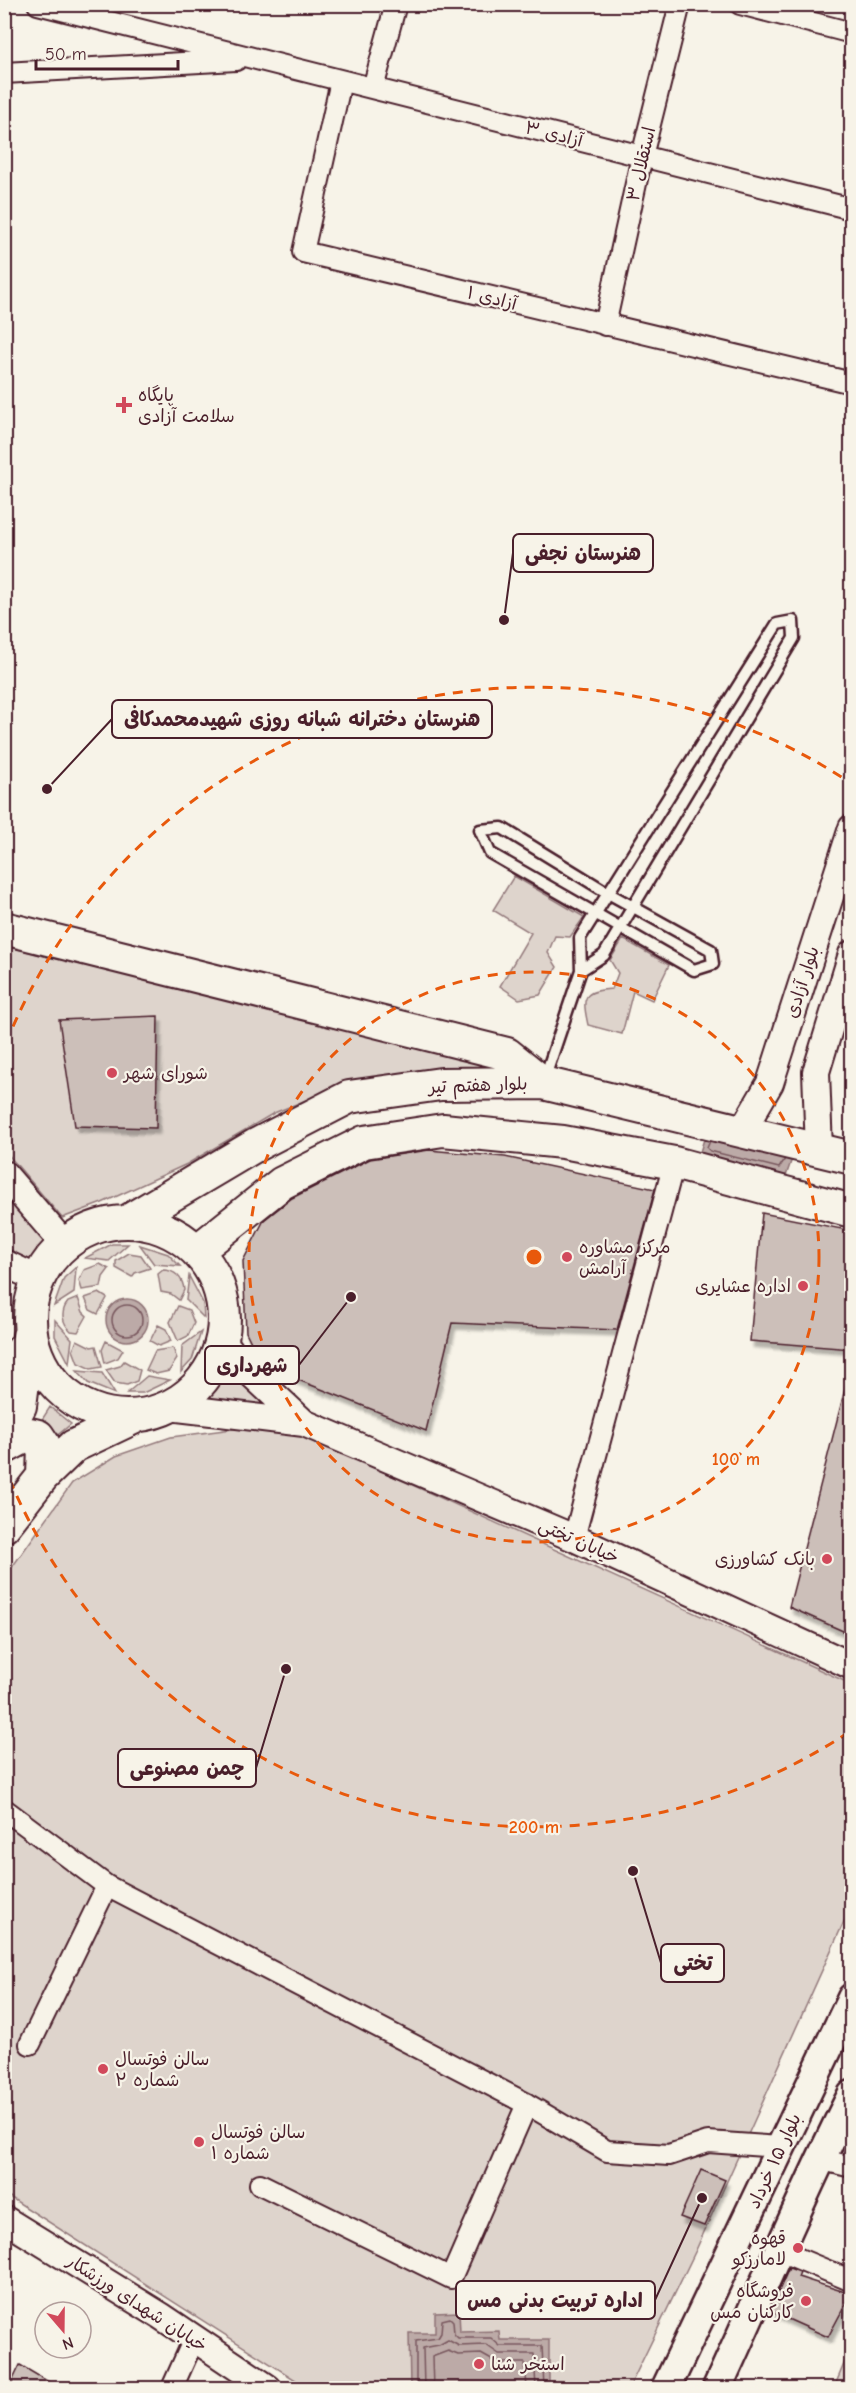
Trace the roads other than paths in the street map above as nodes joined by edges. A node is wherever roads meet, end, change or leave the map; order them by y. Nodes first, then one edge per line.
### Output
1 (38, 4) edge
2 (396, 4) edge
3 (680, 4) edge
4 (740, 4) edge
5 (852, 33) edge
6 (257, 58) junction
7 (4, 73) edge
8 (341, 81) junction
9 (373, 88) junction
10 (642, 156) junction
11 (852, 209) edge
12 (605, 325) junction
13 (852, 383) edge
14 (852, 828) edge
15 (608, 893) junction
16 (633, 907) junction
17 (595, 914) junction
18 (4, 928) edge
19 (621, 928) junction
20 (852, 954) edge
21 (580, 970) junction
22 (543, 1083) junction
23 (742, 1131) junction
24 (819, 1149) junction
25 (852, 1158) edge
26 (674, 1163) junction
27 (4, 1173) edge
28 (852, 1211) edge
29 (128, 1221) junction
30 (64, 1244) junction
31 (197, 1251) junction
32 (4, 1263) edge
33 (38, 1279) junction
34 (30, 1332) junction
35 (222, 1340) junction
36 (4, 1362) edge
37 (169, 1407) junction
38 (137, 1416) junction
39 (304, 1423) junction
40 (4, 1437) edge
41 (4, 1448) edge
42 (43, 1476) junction
43 (4, 1526) edge
44 (574, 1538) junction
45 (852, 1666) edge
46 (4, 1809) edge
47 (107, 1886) junction
48 (852, 1998) edge
49 (30, 2044) dead end
50 (852, 2096) edge
51 (527, 2104) junction
52 (780, 2147) junction
53 (819, 2159) junction
54 (852, 2167) edge
55 (260, 2184) dead end
56 (4, 2218) edge
57 (780, 2251) junction
58 (852, 2282) edge
59 (194, 2339) junction
60 (172, 2388) edge
61 (268, 2388) edge
62 (666, 2388) edge
63 (717, 2388) edge

1 - 6 street, آزادی ۳
2 - 9 street
3 - 10 street, استقلال ۳
4 - 5 street
6 - 7 street
6 - 8 street, آزادی ۳
8 - 9 street, آزادی ۳
8 - 12 street, آزادی ۱
9 - 10 street, آزادی ۳
10 - 11 street, آزادی ۳
10 - 12 street, استقلال ۳
12 - 13 street, آزادی ۱
14 - 23 street, بلوار آزادی
15 - 16 lane
15 - 16 lane
15 - 17 lane
15 - 17 lane
16 - 19 lane
16 - 19 lane
17 - 19 lane
17 - 21 lane
18 - 22 main road
19 - 21 lane
20 - 24 street
21 - 22 lane
22 - 23 main road, بلوار هفتم تیر
22 - 29 main road, بلوار هفتم تیر
23 - 24 main road, بلوار هفتم تیر
24 - 25 main road, بلوار هفتم تیر
26 - 28 main road
26 - 31 main road
26 - 44 street
27 - 30 street
29 - 30 main road
29 - 31 main road
30 - 33 main road
31 - 35 main road
32 - 33 street
33 - 34 main road
34 - 36 street
34 - 38 main road
34 - 40 main road
35 - 37 main road
35 - 39 street
37 - 38 main road
37 - 39 street
38 - 42 main road
39 - 44 street, خیابان تختی
41 - 42 main road
42 - 43 main road
44 - 45 street, خیابان تختی
46 - 47 street
47 - 49 street
47 - 51 street
48 - 52 main road, بلوار ۱۵ خرداد
50 - 53 main road
51 - 52 street
51 - 55 street
52 - 53 main road
52 - 62 main road, بلوار ۱۵ خرداد
53 - 54 street
53 - 57 main road
56 - 59 street, خیابان شهدای ورزشکار
57 - 58 street
57 - 63 main road
59 - 60 street
59 - 61 street, خیابان شهدای ورزشکار

